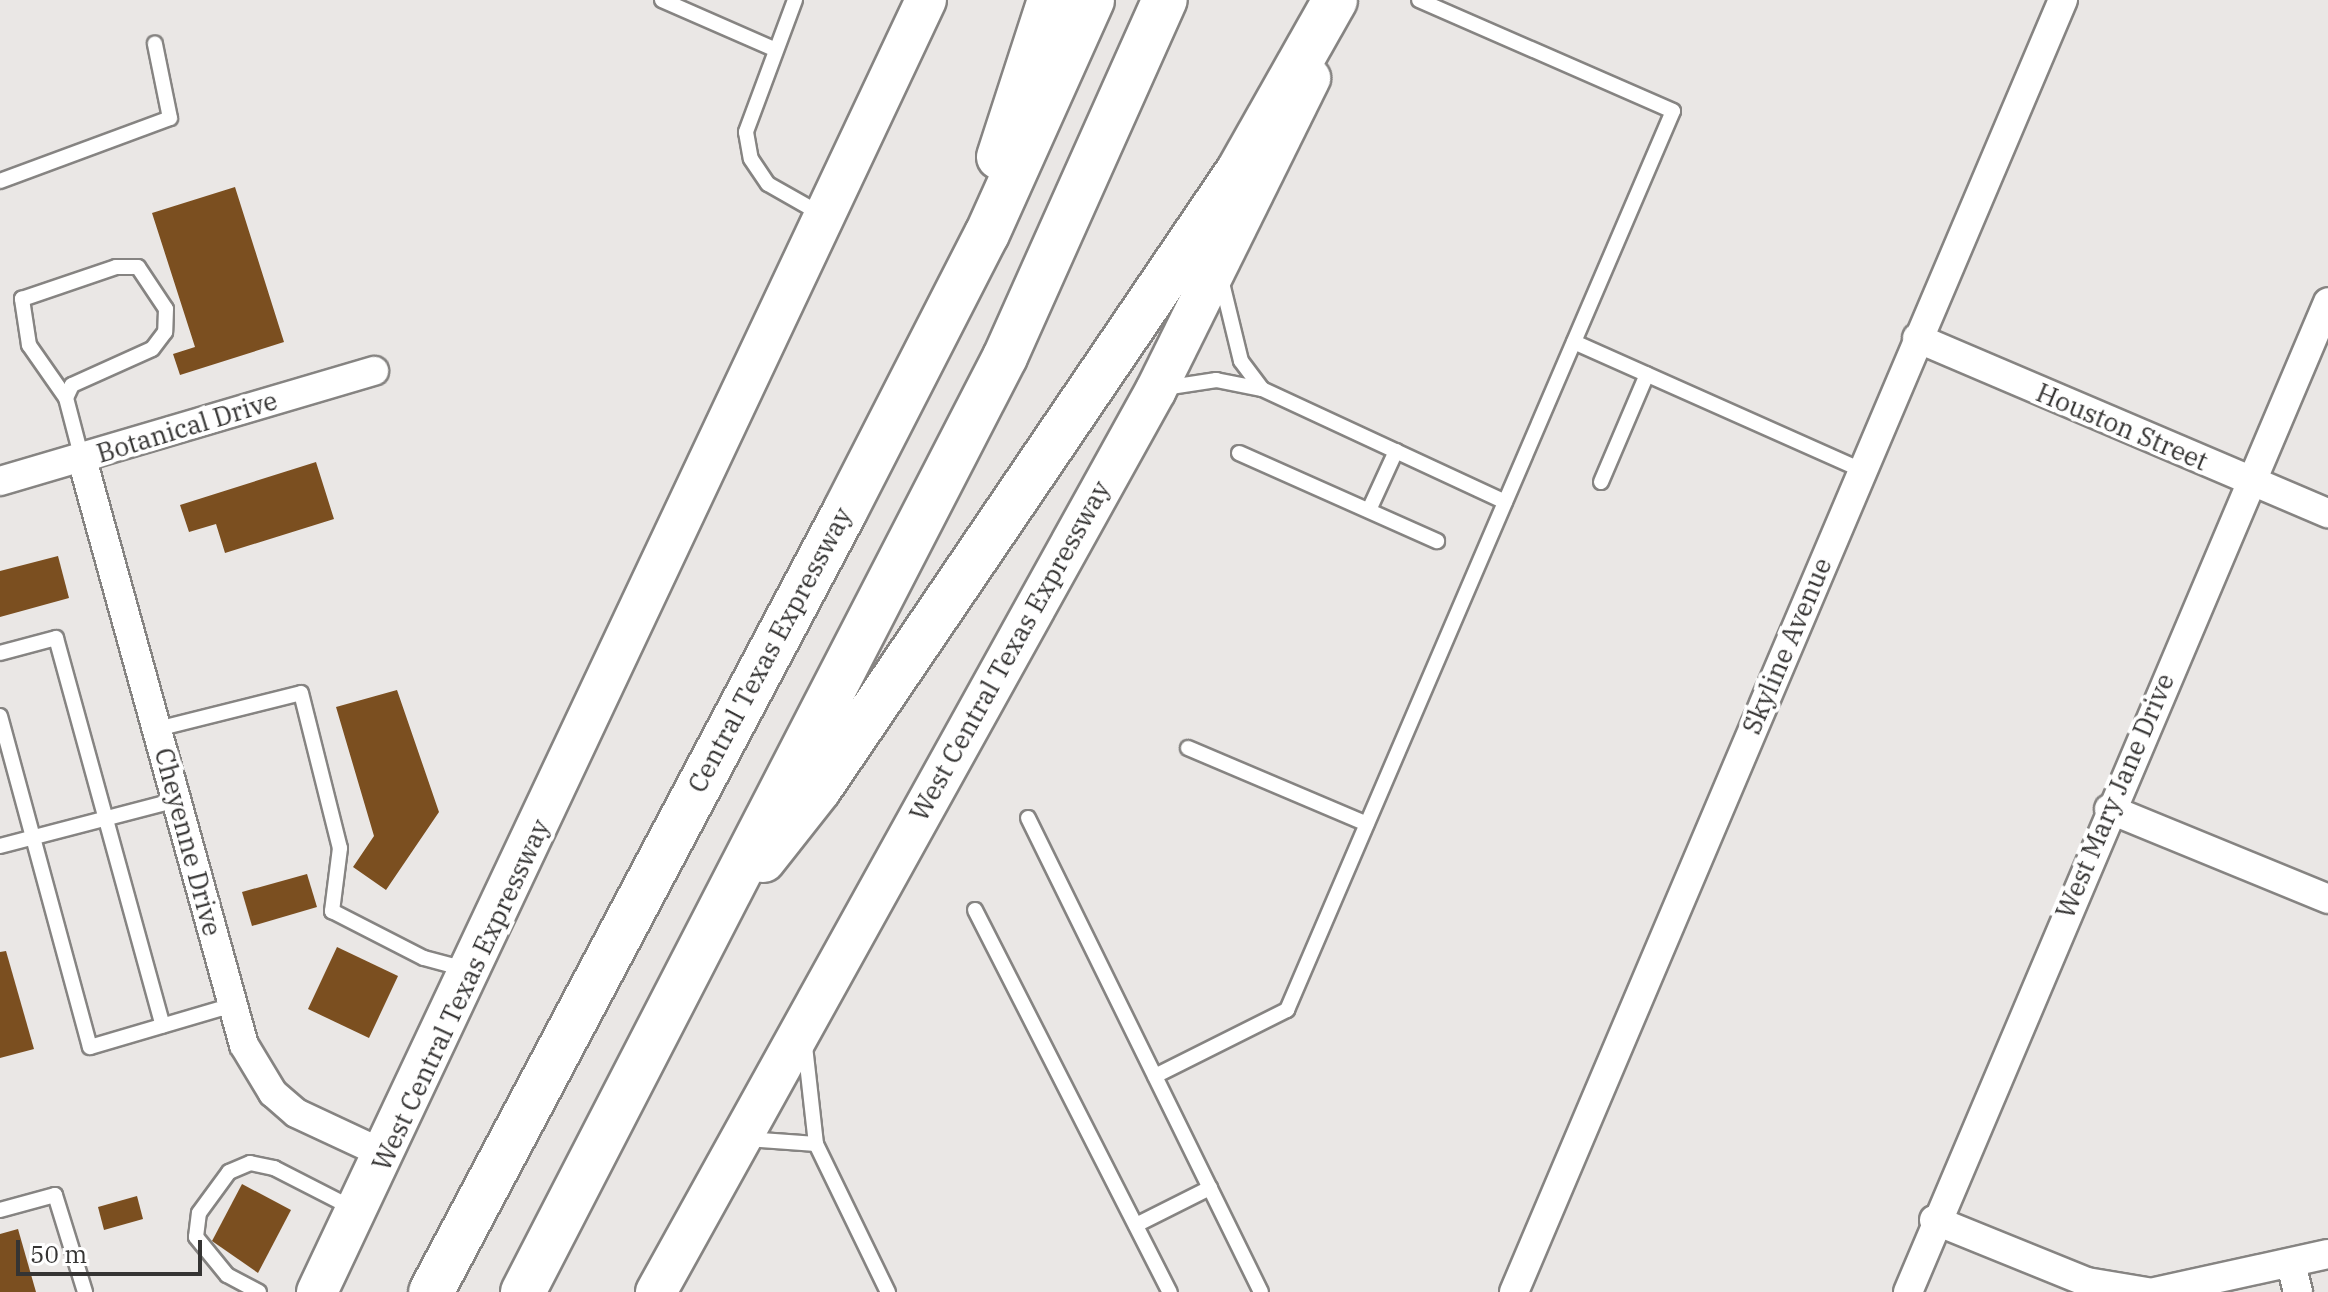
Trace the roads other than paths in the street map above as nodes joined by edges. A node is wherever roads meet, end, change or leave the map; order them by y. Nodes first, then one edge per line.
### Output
1 (662, 0) edge
2 (795, 0) edge
3 (926, 0) edge
4 (1050, 0) edge
5 (1092, 0) edge
6 (1165, 0) edge
7 (1338, 0) edge
8 (1419, 0) edge
9 (2063, 0) edge
10 (155, 44) dead end
11 (772, 48) junction
12 (0, 181) edge
13 (828, 218) junction
14 (987, 234) junction
15 (1221, 269) junction
16 (2328, 302) edge
17 (1917, 338) junction
18 (1574, 342) junction
19 (374, 371) dead end
20 (1647, 374) junction
21 (1262, 389) junction
22 (1156, 390) junction
23 (66, 398) junction
24 (1396, 451) junction
25 (1239, 453) dead end
26 (82, 459) junction
27 (1862, 470) junction
28 (0, 481) edge
29 (2250, 481) junction
30 (1601, 482) dead end
31 (1505, 502) junction
32 (1369, 510) junction
33 (2328, 513) edge
34 (1437, 541) dead end
35 (0, 653) edge
36 (0, 716) edge
37 (157, 729) junction
38 (1188, 748) dead end
39 (176, 800) junction
40 (2109, 809) junction
41 (106, 818) junction
42 (1028, 818) dead end
43 (1367, 824) junction
44 (33, 838) junction
45 (0, 846) edge
46 (2328, 899) edge
47 (975, 910) dead end
48 (697, 944) junction
49 (473, 971) junction
50 (233, 1005) junction
51 (804, 1019) junction
52 (163, 1026) junction
53 (1155, 1076) junction
54 (738, 1138) junction
55 (816, 1144) junction
56 (386, 1155) junction
57 (1210, 1188) junction
58 (0, 1210) edge
59 (358, 1211) junction
60 (1934, 1220) junction
61 (1136, 1225) junction
62 (2328, 1254) edge
63 (2291, 1264) junction
64 (85, 1292) edge
65 (259, 1292) edge
66 (317, 1292) edge
67 (431, 1292) edge
68 (523, 1292) edge
69 (656, 1292) edge
70 (888, 1292) edge
71 (1170, 1292) edge
72 (1261, 1292) edge
73 (1514, 1292) edge
74 (1908, 1292) edge
75 (2147, 1292) edge
76 (2155, 1292) edge
77 (2298, 1292) edge

1 - 11 lane
2 - 11 lane
3 - 13 main road, West Central Texas Expressway
4 - 14 highway
5 - 14 highway, Central Texas Expressway
6 - 48 highway
7 - 15 main road, West Central Texas Expressway
7 - 48 highway
8 - 18 lane
9 - 17 street, Skyline Avenue
10 - 12 lane
11 - 13 lane
13 - 49 main road, West Central Texas Expressway
14 - 67 highway, Central Texas Expressway
15 - 21 lane
15 - 22 main road, West Central Texas Expressway
16 - 29 street, West Mary Jane Drive
17 - 27 street, Skyline Avenue
17 - 29 street, Houston Street
18 - 20 lane
18 - 31 lane
19 - 26 street, Botanical Drive
20 - 27 lane
20 - 30 lane
21 - 22 lane
21 - 24 lane
22 - 51 main road, West Central Texas Expressway
23 - 23 lane
23 - 26 lane
24 - 31 lane
24 - 32 lane
25 - 32 lane
26 - 28 street, Botanical Drive
26 - 37 street, Cheyenne Drive
27 - 73 street, Skyline Avenue
29 - 33 street, Houston Street
29 - 40 street, West Mary Jane Drive
31 - 43 lane
32 - 34 lane
35 - 41 lane
36 - 44 lane
37 - 39 street, Cheyenne Drive
37 - 49 lane
38 - 43 lane
39 - 41 lane
39 - 50 street, Cheyenne Drive
40 - 46 street
40 - 60 street, West Mary Jane Drive
41 - 44 lane
41 - 52 lane
42 - 53 lane
43 - 53 lane
44 - 45 lane
44 - 52 lane
47 - 61 lane
48 - 68 highway
49 - 56 main road, West Central Texas Expressway
50 - 52 lane
50 - 56 street, Cheyenne Drive
51 - 54 main road, West Central Texas Expressway
51 - 55 lane
53 - 57 lane
54 - 55 lane
54 - 69 main road, West Central Texas Expressway
55 - 70 lane
56 - 59 main road, West Central Texas Expressway
57 - 61 lane
57 - 72 lane
58 - 64 lane
59 - 65 lane
59 - 66 main road, West Central Texas Expressway
60 - 74 street, West Mary Jane Drive
60 - 75 street
61 - 71 lane
62 - 63 street
63 - 76 street
63 - 77 street

